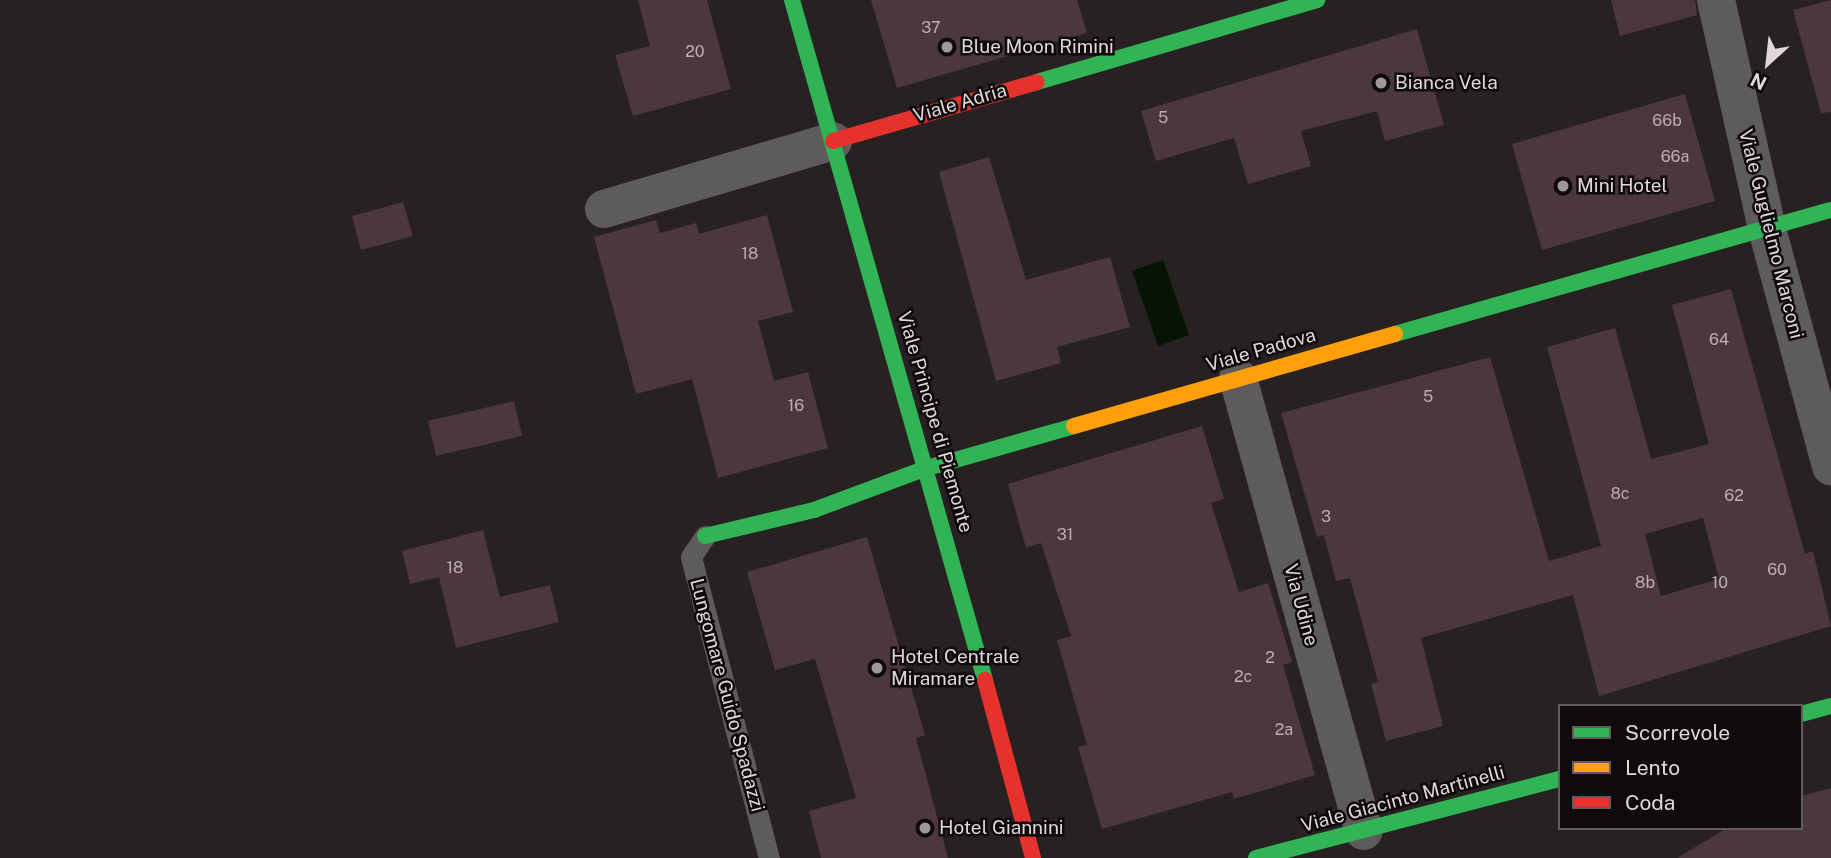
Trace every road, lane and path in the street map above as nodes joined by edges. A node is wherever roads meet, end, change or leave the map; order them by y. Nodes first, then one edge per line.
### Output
1 (792, 0) edge
2 (1317, 0) edge
3 (1716, 0) edge
4 (832, 141) junction
5 (604, 209) dead end
6 (1831, 211) edge
7 (1768, 229) junction
8 (1238, 378) junction
9 (1831, 467) edge
10 (927, 468) junction
11 (705, 536) joint
12 (1831, 706) edge
13 (1803, 713) edge
14 (1558, 780) edge
15 (1364, 831) junction
16 (769, 858) edge
17 (1033, 858) edge
18 (1256, 858) edge

1 - 4 street, Viale Principe di Piemonte
2 - 4 street, Viale Adria
3 - 7 street, Viale Guglielmo Marconi
4 - 5 street, Viale Adria
4 - 10 street, Viale Principe di Piemonte
6 - 7 street, Viale Padova
7 - 8 street, Viale Padova
7 - 9 street, Viale Guglielmo Marconi
8 - 10 street, Viale Padova
8 - 15 street, Via Udine
10 - 11 street, Viale Padova
10 - 17 street, Viale Principe di Piemonte
11 - 16 lane, Lungomare Guido Spadazzi
12 - 13 street
14 - 15 street, Viale Giacinto Martinelli
15 - 18 street, Viale Giacinto Martinelli

